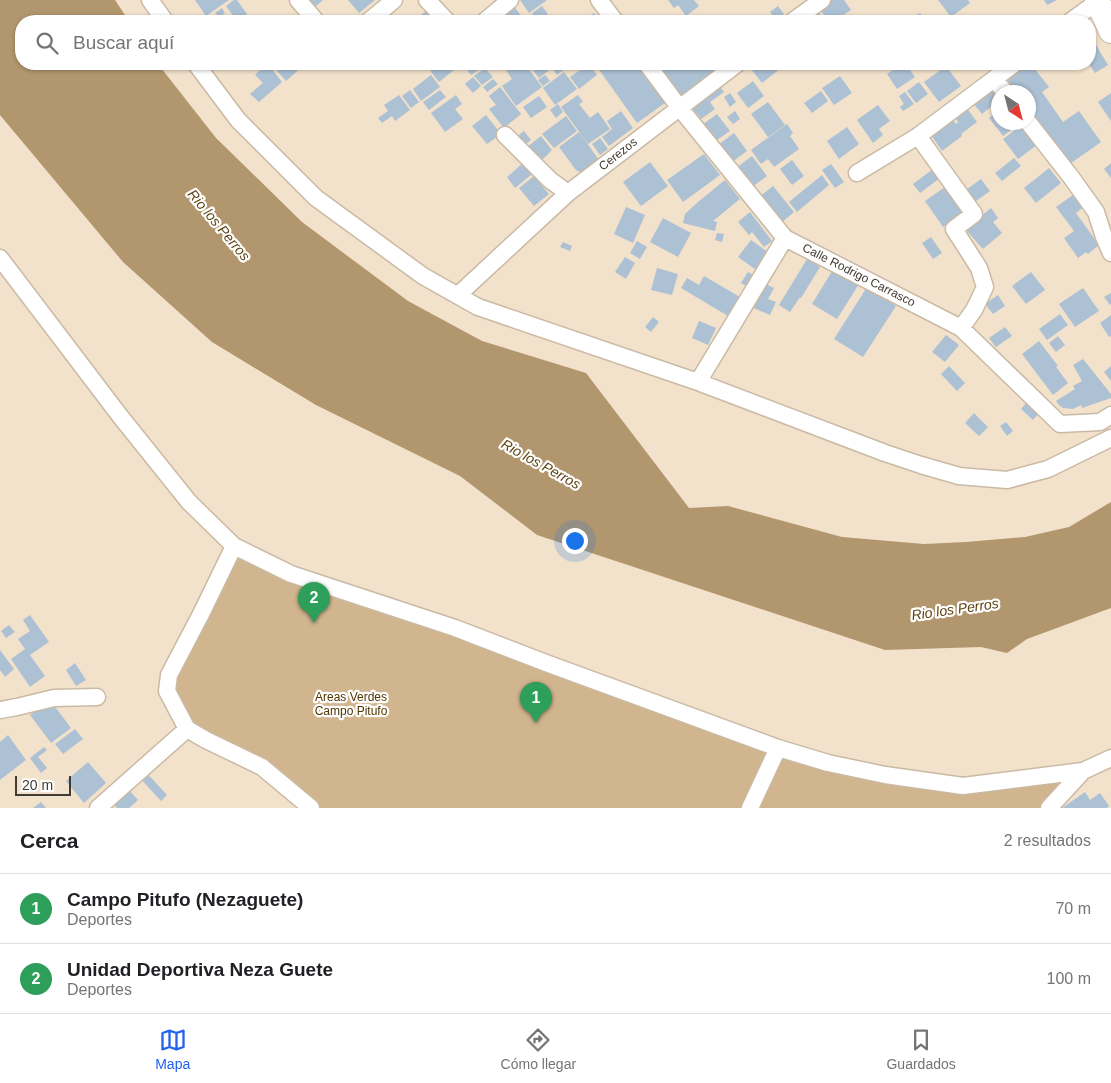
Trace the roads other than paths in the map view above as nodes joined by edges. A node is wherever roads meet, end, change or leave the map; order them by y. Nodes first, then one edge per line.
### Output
1 (150, 0) edge
2 (298, 0) edge
3 (394, 0) edge
4 (427, 0) edge
5 (510, 0) edge
6 (599, 0) edge
7 (822, 0) edge
8 (1097, 1) edge
9 (798, 11) edge
10 (161, 15) edge
11 (311, 15) edge
12 (377, 15) edge
13 (441, 15) edge
14 (492, 15) edge
15 (610, 15) edge
16 (1079, 15) edge
17 (1111, 31) edge
18 (200, 70) edge
19 (651, 70) edge
20 (729, 70) edge
21 (1005, 70) edge
22 (994, 78) junction
23 (1000, 85) edge
24 (679, 107) junction
25 (1034, 130) edge
26 (505, 135) dead end
27 (918, 136) junction
28 (857, 173) dead end
29 (568, 193) junction
30 (785, 238) junction
31 (1111, 252) edge
32 (0, 258) edge
33 (458, 295) junction
34 (962, 328) junction
35 (698, 382) junction
36 (1111, 415) edge
37 (1111, 438) edge
38 (234, 546) junction
39 (97, 696) dead end
40 (0, 710) edge
41 (187, 729) junction
42 (778, 748) junction
43 (1111, 758) edge
44 (1083, 771) junction
45 (98, 808) edge
46 (311, 808) edge
47 (750, 808) edge
48 (1049, 808) edge

1 - 10 street
2 - 11 street
3 - 12 street
4 - 13 street
5 - 14 street
6 - 15 street
7 - 9 street
8 - 16 street
8 - 17 street
18 - 33 street
19 - 24 street, Calle Rodrigo Carrasco
20 - 24 street, Cerezos
21 - 22 street
22 - 23 street
22 - 27 street
24 - 29 street, Cerezos
24 - 30 street, Calle Rodrigo Carrasco
25 - 31 street
26 - 29 street
27 - 28 street
27 - 34 street
29 - 33 street, Cerezos
30 - 34 street, Calle Rodrigo Carrasco
30 - 35 street
32 - 38 street
33 - 35 street
34 - 36 street, Calle Rodrigo Carrasco
35 - 37 street
38 - 41 street
38 - 42 street
39 - 40 street
41 - 45 street
41 - 46 street
42 - 44 street
42 - 47 street
43 - 44 street
44 - 48 street

